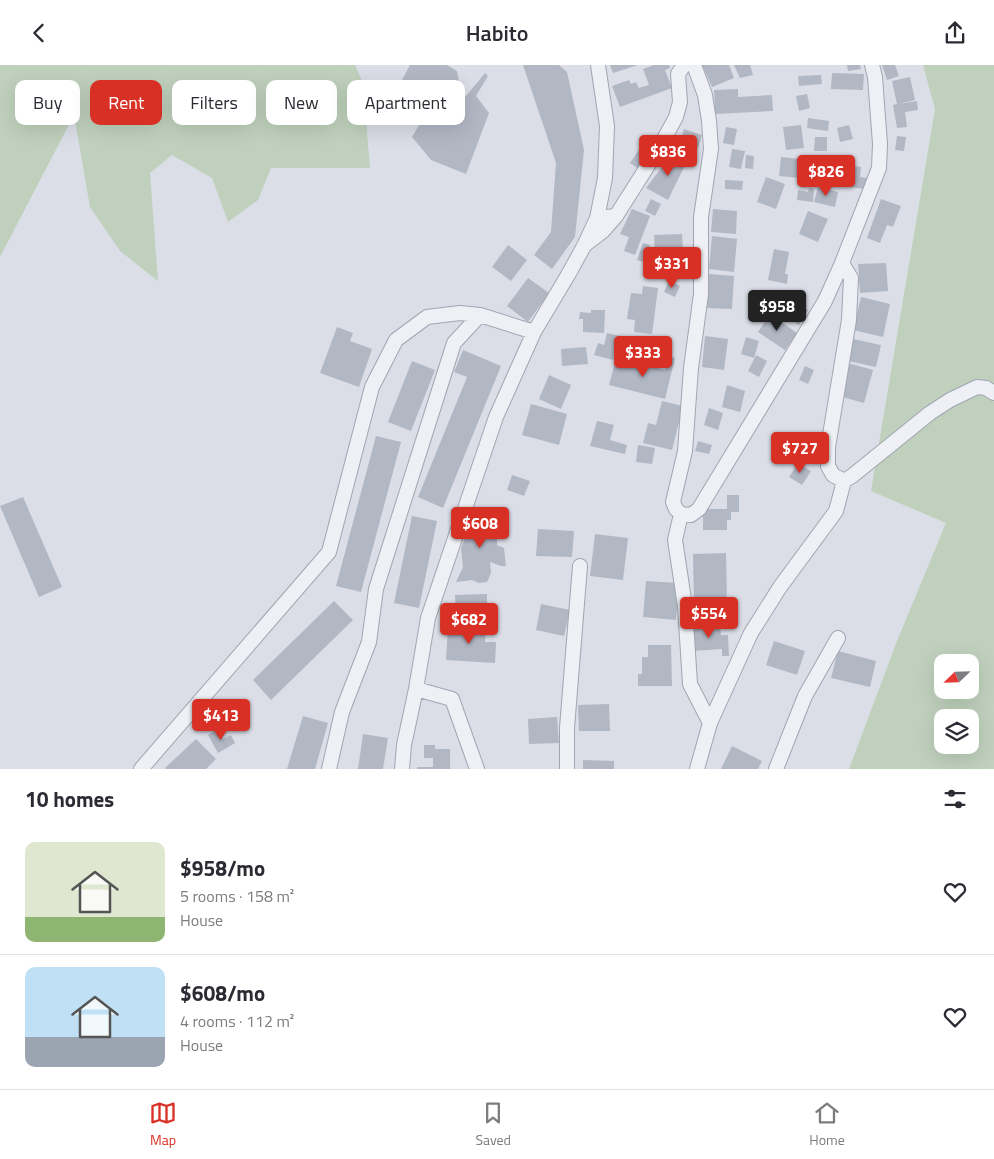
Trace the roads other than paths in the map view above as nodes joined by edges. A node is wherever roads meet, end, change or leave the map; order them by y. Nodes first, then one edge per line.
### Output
1 (598, 65) edge
2 (684, 65) edge
3 (694, 65) edge
4 (872, 65) edge
5 (616, 215) junction
6 (597, 218) junction
7 (584, 245) junction
8 (842, 263) junction
9 (480, 315) junction
10 (534, 332) junction
11 (994, 393) edge
12 (844, 481) junction
13 (681, 514) junction
14 (580, 566) dead end
15 (838, 638) dead end
16 (416, 689) junction
17 (710, 723) junction
18 (142, 769) edge
19 (329, 769) edge
20 (402, 769) edge
21 (477, 769) edge
22 (567, 769) edge
23 (697, 769) edge
24 (776, 769) edge

1 - 6 street
2 - 5 street
3 - 13 street
4 - 8 street
5 - 6 street
5 - 7 street
6 - 7 street
7 - 10 street
8 - 12 street
8 - 13 street
9 - 10 street
9 - 18 street
9 - 19 street
10 - 16 street
11 - 12 street
12 - 17 street
13 - 17 street
14 - 22 street
15 - 24 street
16 - 20 street
16 - 21 street
17 - 23 street

